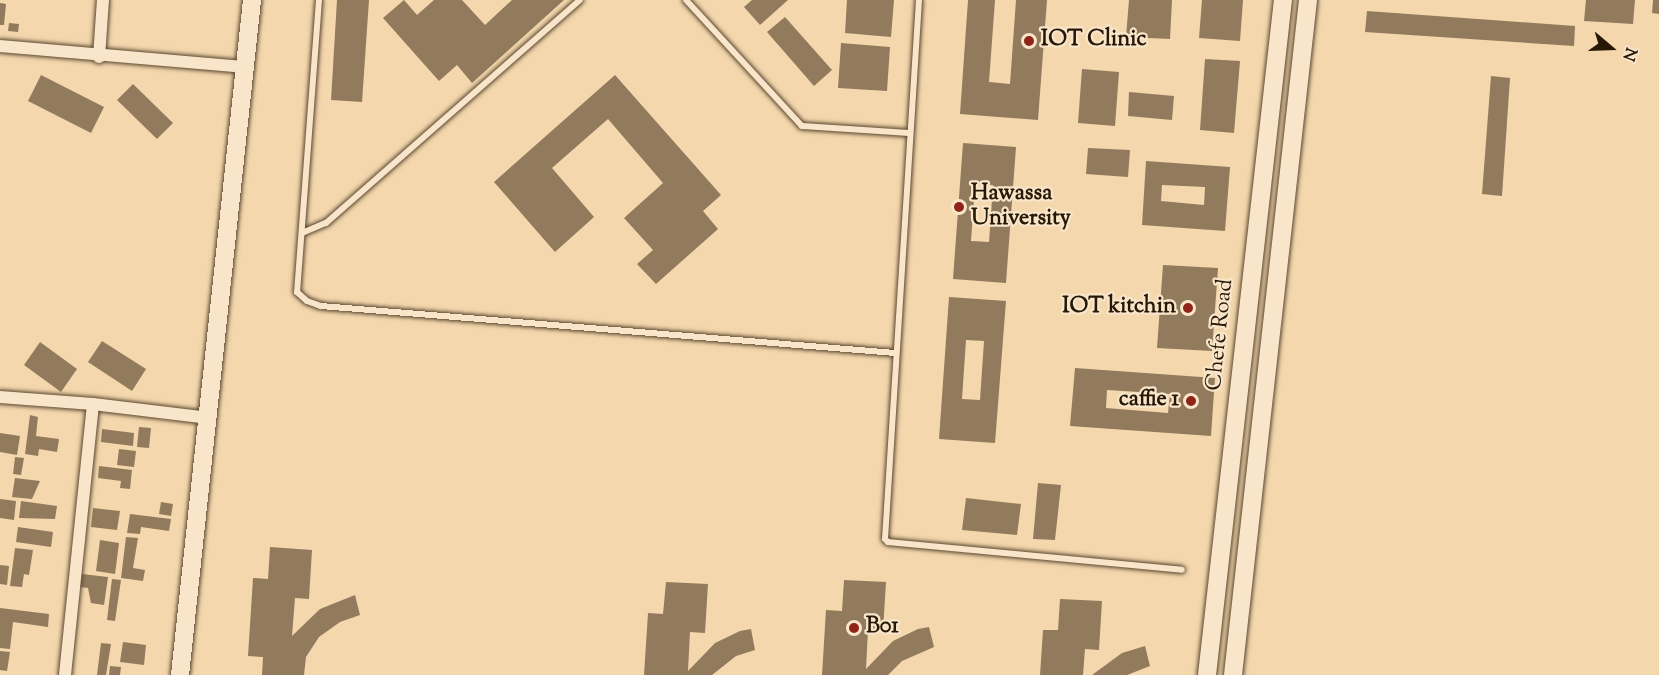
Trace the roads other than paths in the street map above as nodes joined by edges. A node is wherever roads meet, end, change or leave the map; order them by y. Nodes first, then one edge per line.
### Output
1 (103, 0) edge
2 (252, 0) edge
3 (319, 0) edge
4 (580, 0) edge
5 (686, 0) edge
6 (919, 0) edge
7 (1283, 0) edge
8 (1308, 0) edge
9 (0, 46) edge
10 (99, 57) junction
11 (246, 67) junction
12 (910, 133) junction
13 (302, 233) junction
14 (895, 353) junction
15 (0, 397) edge
16 (93, 404) junction
17 (209, 418) junction
18 (1182, 570) dead end
19 (65, 675) edge
20 (180, 675) edge
21 (1207, 675) edge
22 (1233, 675) edge

1 - 10 street
2 - 11 street
3 - 13 lane
4 - 13 lane
5 - 12 lane
6 - 12 lane
7 - 21 street, Chefe Road
8 - 22 street
9 - 10 street
10 - 11 street
11 - 17 street
12 - 14 lane
13 - 14 lane
14 - 18 lane
15 - 16 street
16 - 17 street
16 - 19 street
17 - 20 street

